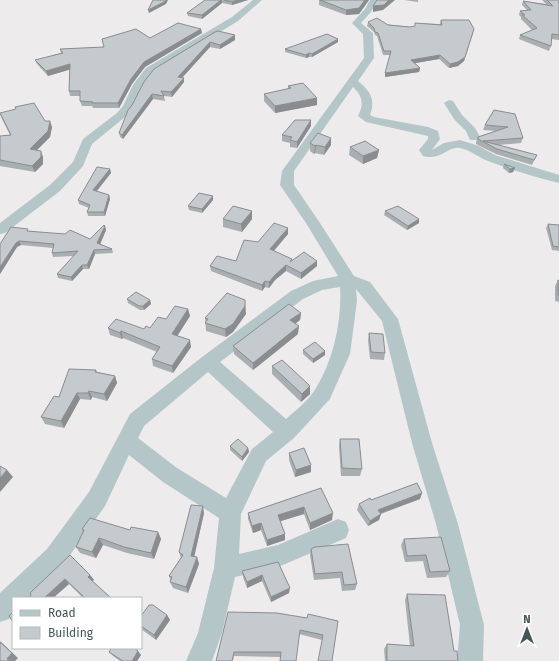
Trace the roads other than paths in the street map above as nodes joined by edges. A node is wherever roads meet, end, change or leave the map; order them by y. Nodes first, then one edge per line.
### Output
1 (258, 0) edge
2 (374, 0) edge
3 (352, 81) junction
4 (449, 103) dead end
5 (455, 128) dead end
6 (474, 137) junction
7 (476, 149) junction
8 (559, 179) edge
9 (0, 230) edge
10 (348, 280) junction
11 (208, 362) junction
12 (287, 432) junction
13 (126, 441) junction
14 (230, 513) junction
15 (338, 530) dead end
16 (226, 568) junction
17 (13, 597) edge
18 (12, 598) edge
19 (0, 610) edge
20 (199, 661) edge
21 (470, 661) edge

1 - 9 street
2 - 3 street
3 - 7 street
3 - 10 street
4 - 6 street
5 - 6 street
6 - 7 street
7 - 8 street
10 - 11 street
10 - 12 street
10 - 21 street
11 - 12 street
11 - 13 street
12 - 14 street
13 - 14 street
13 - 17 street
14 - 16 street
15 - 16 street
16 - 20 street
18 - 19 street

